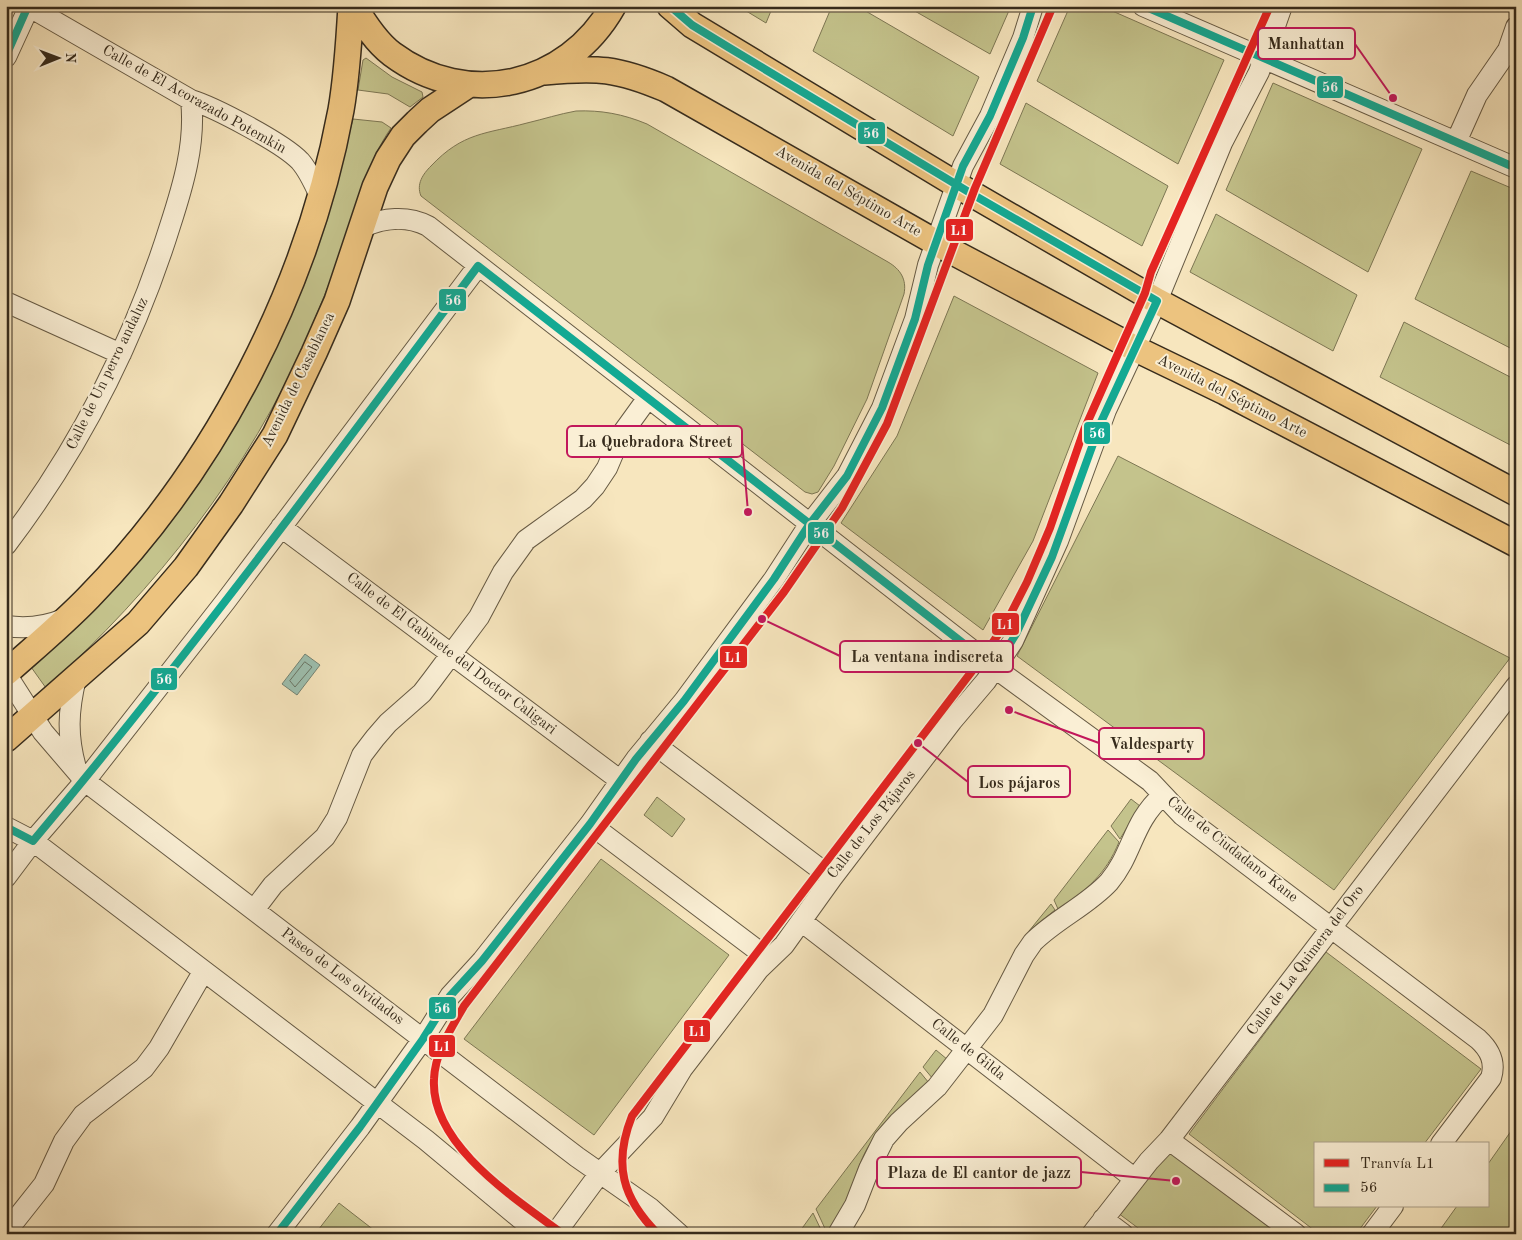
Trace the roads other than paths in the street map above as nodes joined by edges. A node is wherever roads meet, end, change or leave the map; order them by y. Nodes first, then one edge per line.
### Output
1 (29, 6) edge
2 (353, 6) edge
3 (613, 6) edge
4 (670, 6) edge
5 (1033, 6) edge
6 (1143, 6) edge
7 (1282, 6) edge
8 (1516, 27) edge
9 (6, 57) edge
10 (1264, 59) junction
11 (544, 72) junction
12 (468, 85) junction
13 (191, 100) junction
14 (1456, 142) junction
15 (1516, 168) edge
16 (956, 184) junction
17 (319, 194) junction
18 (362, 227) junction
19 (936, 242) junction
20 (478, 266) junction
21 (1157, 301) junction
22 (6, 302) edge
23 (1136, 349) junction
24 (121, 354) junction
25 (647, 399) junction
26 (1516, 493) edge
27 (809, 525) junction
28 (281, 527) junction
29 (1516, 544) edge
30 (6, 545) edge
31 (68, 617) junction
32 (6, 626) edge
33 (452, 654) junction
34 (996, 668) junction
35 (6, 673) edge
36 (76, 678) junction
37 (1516, 686) edge
38 (33, 716) junction
39 (6, 739) edge
40 (650, 741) junction
41 (81, 776) junction
42 (621, 781) junction
43 (1163, 795) junction
44 (590, 824) junction
45 (6, 827) edge
46 (33, 841) junction
47 (6, 877) edge
48 (832, 878) junction
49 (254, 910) junction
50 (800, 921) junction
51 (1331, 928) junction
52 (769, 959) junction
53 (203, 972) junction
54 (424, 1039) junction
55 (966, 1049) junction
56 (376, 1102) junction
57 (1169, 1140) junction
58 (1443, 1142) edge
59 (600, 1173) junction
60 (1135, 1179) junction
61 (1392, 1208) edge
62 (1098, 1226) edge
63 (9, 1230) edge
64 (277, 1234) edge
65 (539, 1234) edge
66 (555, 1234) edge
67 (680, 1234) edge
68 (838, 1234) edge
69 (1123, 1234) edge
70 (1296, 1234) edge
71 (1372, 1234) edge

1 - 9 street
1 - 13 street, Calle de El Acorazado Potemkin
2 - 12 main road
2 - 17 main road
3 - 11 main road
4 - 16 main road
5 - 16 street
6 - 10 street
7 - 10 street, Calle de Los Pájaros
8 - 14 street
10 - 14 street
10 - 21 street, Calle de Los Pájaros
11 - 12 main road
11 - 19 main road, Avenida del Séptimo Arte
12 - 18 main road, Avenida de Casablanca
13 - 17 street, Calle de El Acorazado Potemkin
13 - 24 street, Calle de Un perro andaluz
14 - 15 street
16 - 19 street
16 - 21 main road
17 - 31 main road
18 - 20 street, Calle de Ciudadano Kane
18 - 36 main road, Avenida de Casablanca
19 - 23 main road, Avenida del Séptimo Arte
19 - 27 street
20 - 25 street, Calle de Ciudadano Kane
20 - 28 street
21 - 23 street, Calle de Los Pájaros
21 - 26 main road
22 - 24 street
23 - 29 main road, Avenida del Séptimo Arte
23 - 34 street, Calle de Los Pájaros
24 - 30 street, Calle de Un perro andaluz
25 - 27 street, Calle de Ciudadano Kane
25 - 33 street
27 - 34 street, Calle de Ciudadano Kane
27 - 40 street
28 - 33 street, Calle de El Gabinete del Doctor Caligari
28 - 41 street
31 - 32 street
31 - 35 main road
33 - 42 street, Calle de El Gabinete del Doctor Caligari
33 - 49 street
34 - 43 street, Calle de Ciudadano Kane
34 - 48 street, Calle de Los Pájaros
35 - 38 street, Paseo de Los olvidados
36 - 38 main road, Avenida de Casablanca
36 - 41 street
37 - 51 street, Calle de La Quimera del Oro
38 - 39 main road, Avenida de Casablanca
38 - 41 street, Paseo de Los olvidados
40 - 42 street
40 - 48 street
41 - 46 street
41 - 49 street, Paseo de Los olvidados
42 - 44 street
43 - 51 street, Calle de Ciudadano Kane
43 - 55 street
44 - 52 street
44 - 54 street
45 - 46 street
46 - 47 street
46 - 53 street
48 - 50 street, Calle de Los Pájaros
49 - 54 street, Paseo de Los olvidados
50 - 52 street, Calle de Los Pájaros
50 - 55 street, Calle de Gilda
51 - 57 street, Calle de La Quimera del Oro
51 - 58 street, Calle de Ciudadano Kane
52 - 59 street, Calle de Los Pájaros
53 - 56 street
53 - 63 street
54 - 56 street
54 - 59 street, Paseo de Los olvidados
55 - 60 street, Calle de Gilda
55 - 68 street
56 - 64 street
56 - 65 street
57 - 60 street, Calle de La Quimera del Oro
57 - 70 street
59 - 66 street, Calle de Los Pájaros
59 - 67 street, Paseo de Los olvidados
60 - 62 street, Calle de La Quimera del Oro
61 - 71 street
62 - 69 street

